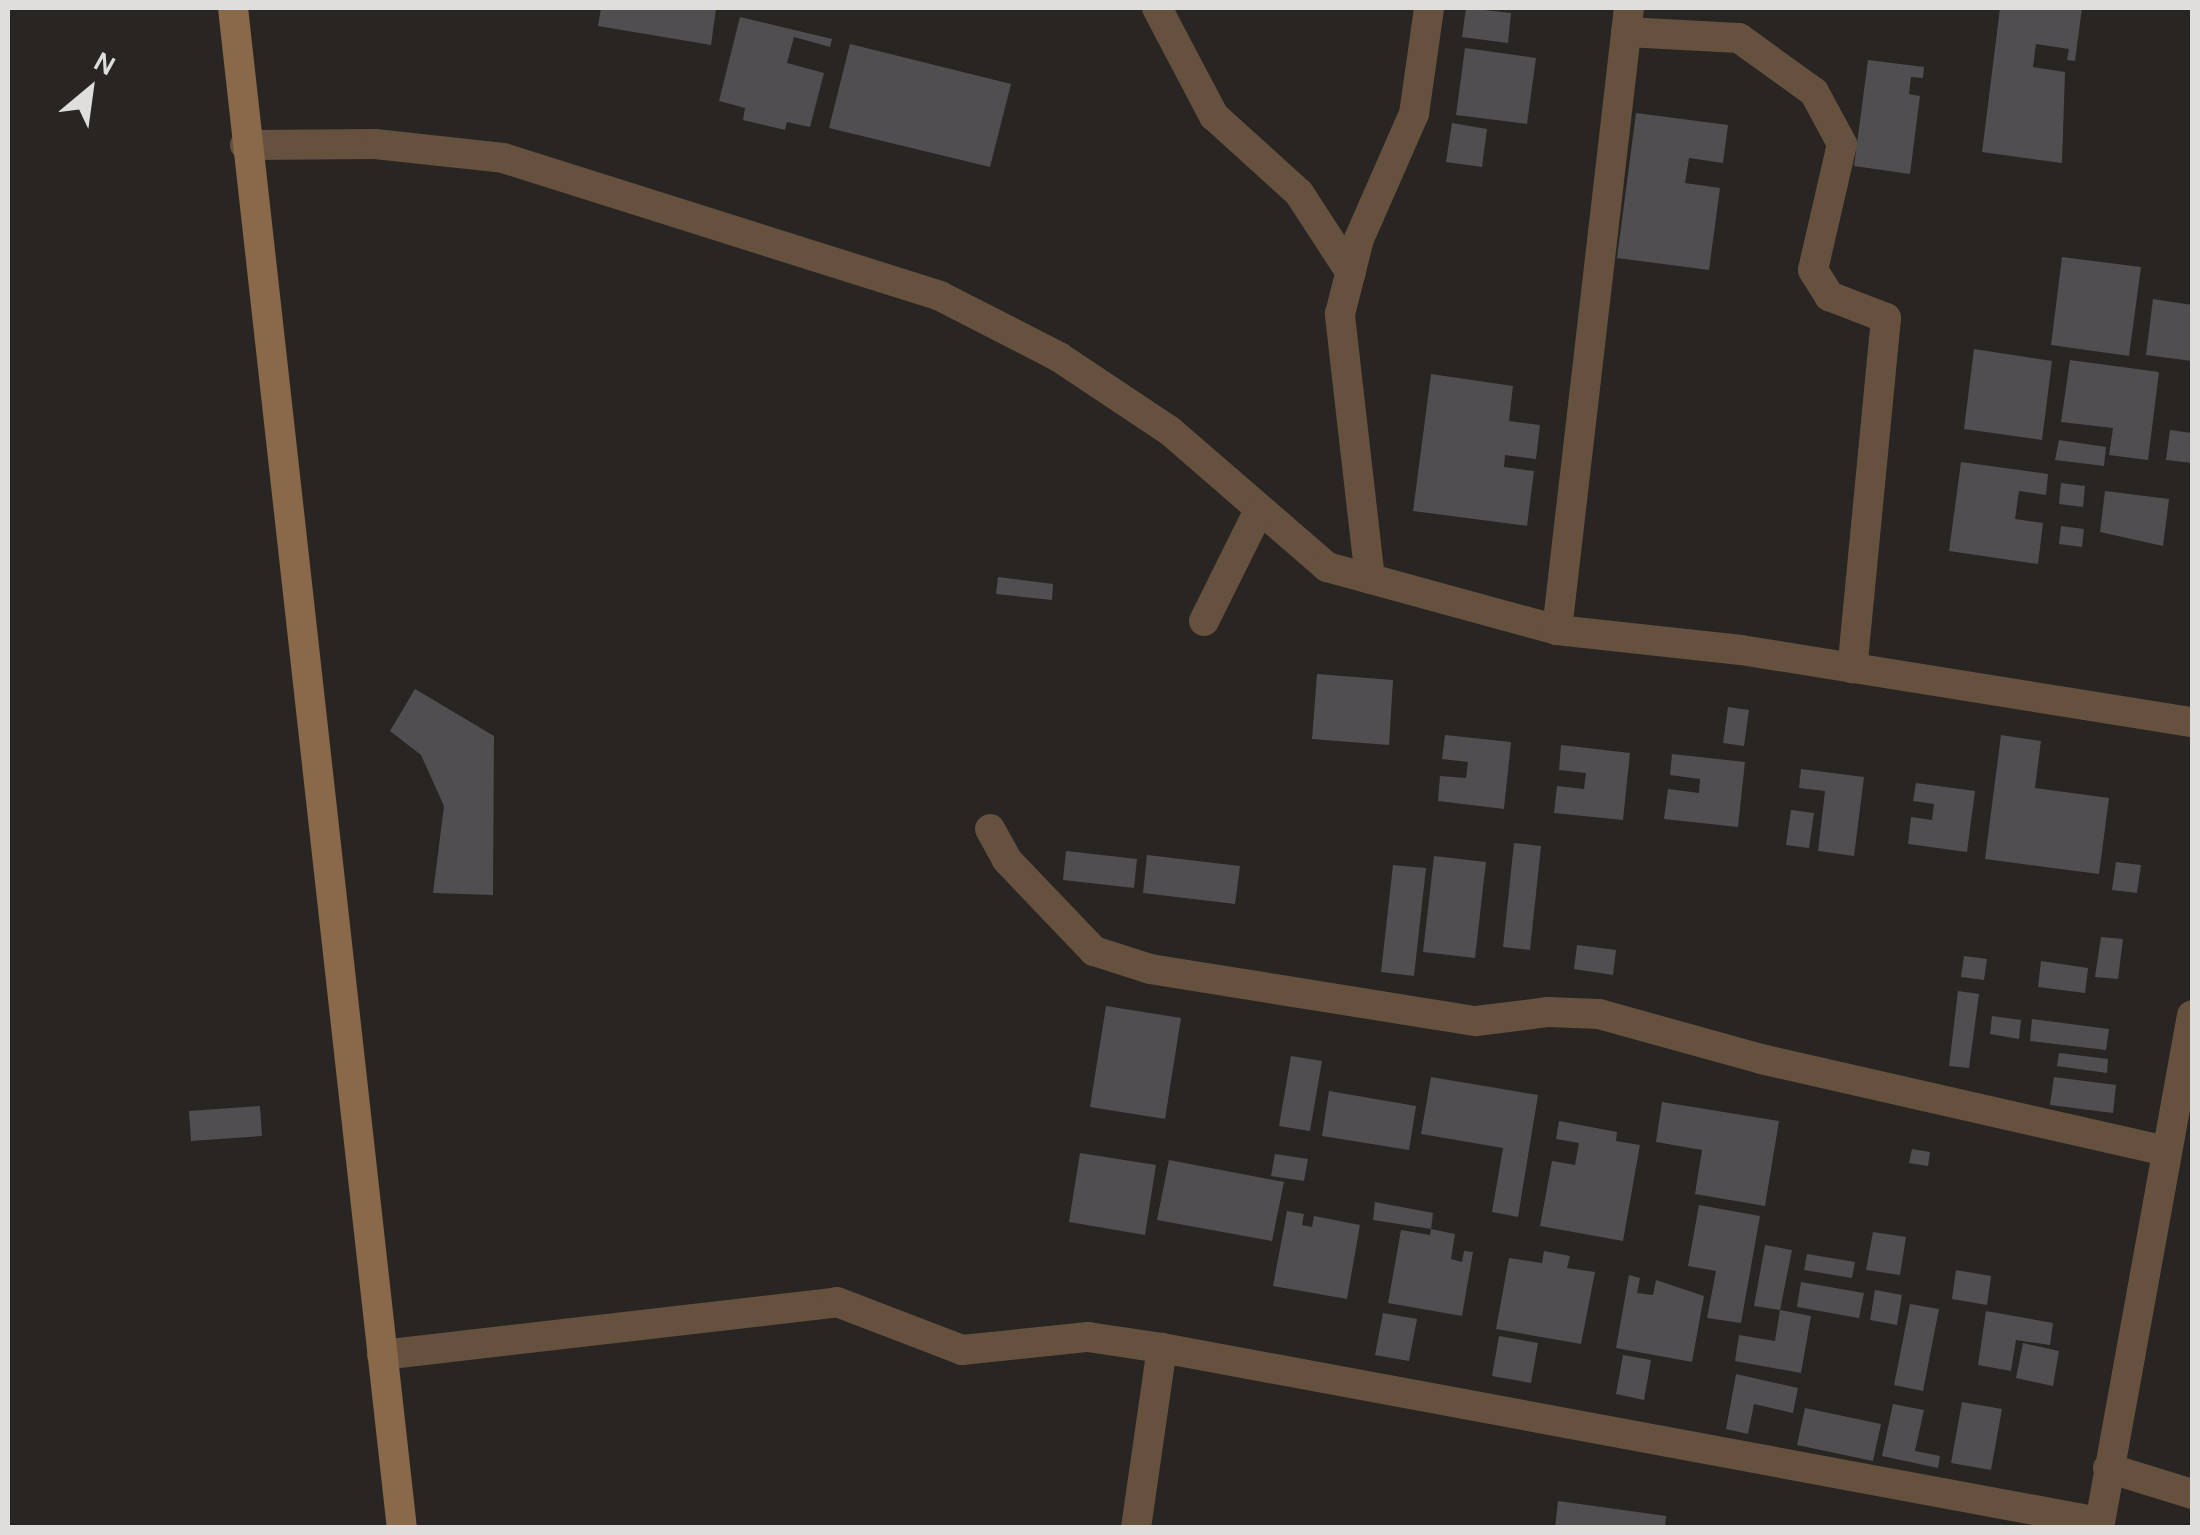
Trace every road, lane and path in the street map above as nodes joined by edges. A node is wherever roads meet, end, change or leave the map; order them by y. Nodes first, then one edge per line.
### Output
1 (233, 8) edge
2 (1157, 8) edge
3 (1430, 8) edge
4 (1628, 20) edge
5 (245, 145) junction
6 (1351, 274) junction
7 (1258, 512) junction
8 (1370, 578) junction
9 (1204, 621) dead end
10 (1557, 630) junction
11 (1852, 668) junction
12 (2192, 722) edge
13 (990, 828) dead end
14 (2192, 1015) edge
15 (2167, 1151) junction
16 (1162, 1348) junction
17 (382, 1355) junction
18 (2108, 1468) junction
19 (2192, 1494) edge
20 (2099, 1525) edge
21 (402, 1528) edge
22 (1136, 1528) edge

1 - 5 street
2 - 6 street
3 - 6 street
4 - 10 street
4 - 11 street
5 - 7 street
5 - 17 street
6 - 8 street
7 - 8 street
7 - 9 street
8 - 10 street
10 - 11 street
11 - 12 street
13 - 15 street
14 - 15 street
15 - 18 street
16 - 17 street
16 - 20 street
16 - 22 street
17 - 21 street
18 - 19 street
18 - 20 street

